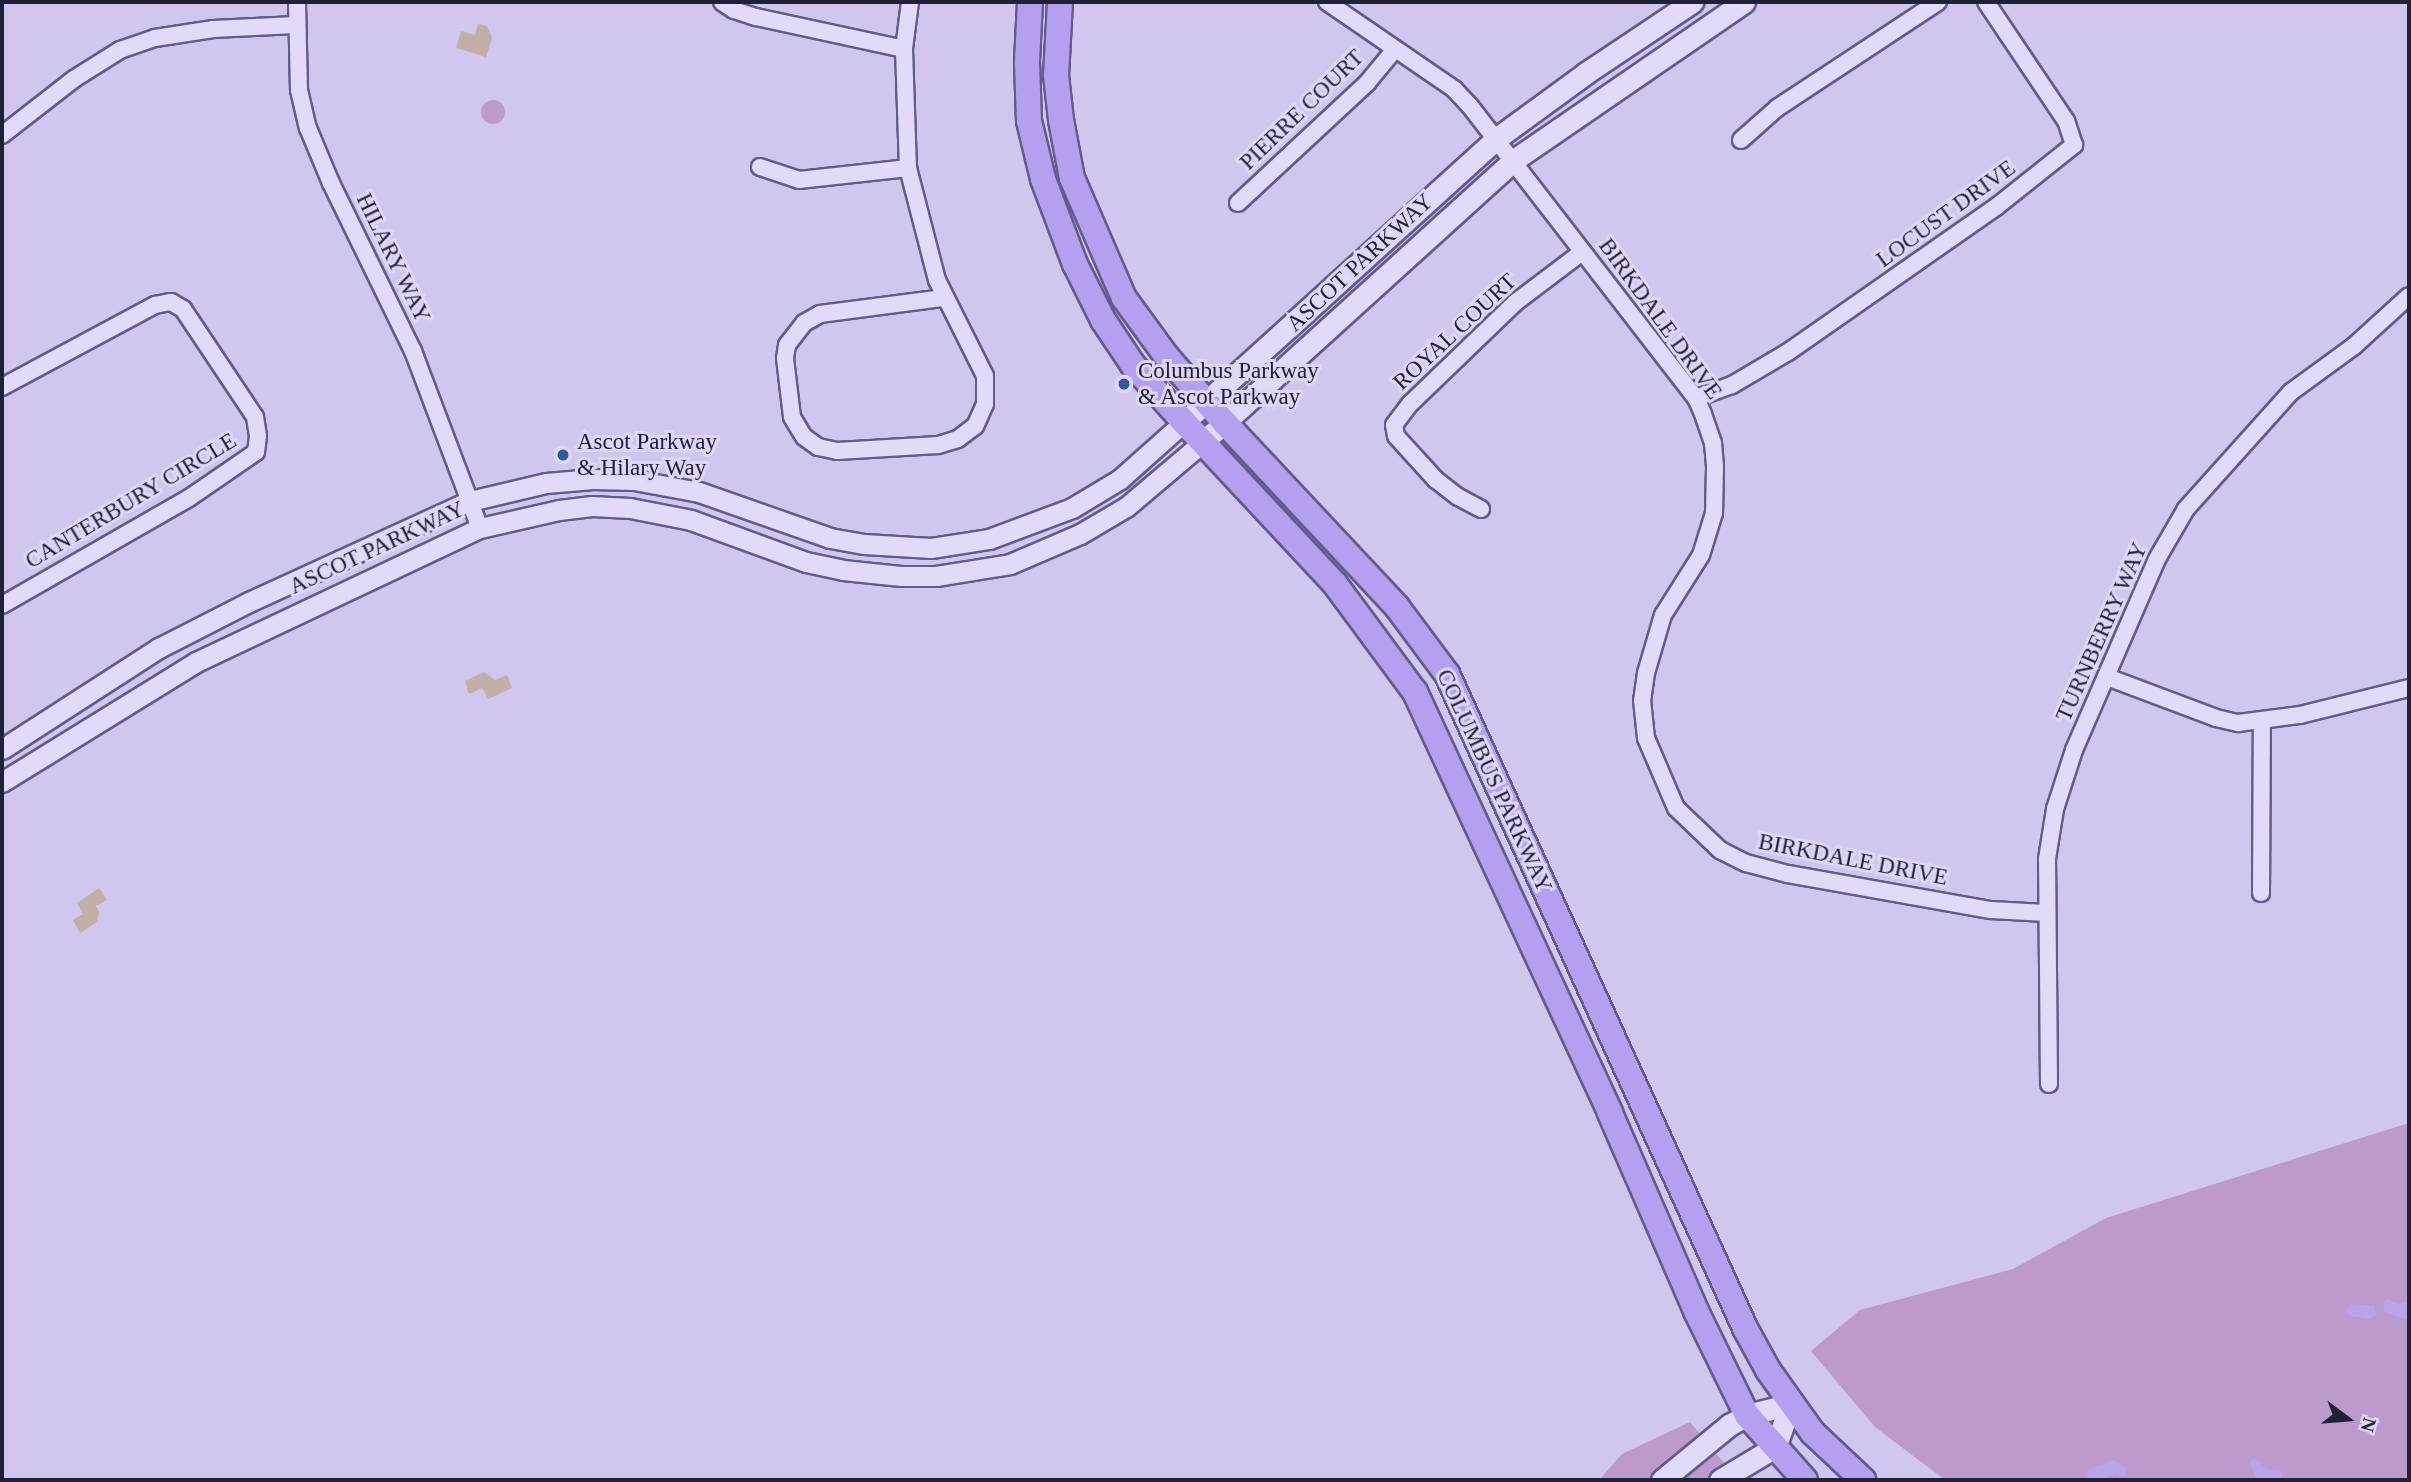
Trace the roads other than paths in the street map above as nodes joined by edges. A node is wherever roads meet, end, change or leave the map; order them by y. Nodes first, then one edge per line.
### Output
1 (297, 2) edge
2 (722, 2) edge
3 (910, 2) edge
4 (1030, 2) edge
5 (1060, 2) edge
6 (1327, 2) edge
7 (1692, 2) edge
8 (1744, 2) edge
9 (1938, 2) edge
10 (1986, 2) edge
11 (296, 25) junction
12 (904, 49) junction
13 (1395, 49) junction
14 (2, 135) edge
15 (1497, 138) junction
16 (1741, 140) dead end
17 (1514, 160) junction
18 (760, 167) dead end
19 (908, 168) junction
20 (1238, 203) dead end
21 (1582, 252) junction
22 (2409, 296) edge
23 (944, 298) junction
24 (2, 387) edge
25 (1696, 398) junction
26 (1207, 401) junction
27 (1184, 422) junction
28 (1225, 423) junction
29 (1205, 441) junction
30 (470, 501) junction
31 (1481, 509) dead end
32 (480, 528) junction
33 (2, 605) edge
34 (2107, 677) junction
35 (2409, 688) edge
36 (2262, 721) junction
37 (2, 749) edge
38 (2, 782) edge
39 (2261, 893) dead end
40 (2046, 913) junction
41 (2049, 1084) dead end
42 (1791, 1404) junction
43 (1748, 1415) junction
44 (1775, 1447) junction
45 (1662, 1480) edge
46 (1720, 1480) edge
47 (1805, 1480) edge
48 (1863, 1480) edge

1 - 11 street, HILARY WAY
2 - 12 street
3 - 12 street
4 - 27 main road, COLUMBUS PARKWAY
5 - 26 main road, COLUMBUS PARKWAY
6 - 13 street, BIRKDALE DRIVE
7 - 15 main road, ASCOT PARKWAY
8 - 17 main road, ASCOT PARKWAY
9 - 16 street
10 - 25 street, LOCUST DRIVE
11 - 14 street
11 - 30 street, HILARY WAY
12 - 19 street
13 - 15 street, BIRKDALE DRIVE
13 - 20 street, PIERRE COURT
15 - 17 street, BIRKDALE DRIVE
15 - 26 main road, ASCOT PARKWAY
17 - 21 street, BIRKDALE DRIVE
17 - 28 main road, ASCOT PARKWAY
18 - 19 street
19 - 23 street
21 - 25 street, BIRKDALE DRIVE
21 - 31 street, ROYAL COURT
22 - 34 street, TURNBERRY WAY
23 - 23 street
24 - 33 street, CANTERBURY CIRCLE
25 - 40 street, BIRKDALE DRIVE
26 - 27 main road, ASCOT PARKWAY
26 - 28 main road, COLUMBUS PARKWAY
27 - 29 main road, COLUMBUS PARKWAY
27 - 30 street, ASCOT PARKWAY
28 - 29 main road, ASCOT PARKWAY
28 - 42 main road, COLUMBUS PARKWAY
29 - 32 street, ASCOT PARKWAY
29 - 43 main road, COLUMBUS PARKWAY
30 - 32 street, HILARY WAY
30 - 37 street, ASCOT PARKWAY
32 - 38 street, ASCOT PARKWAY
34 - 36 street
34 - 40 street, TURNBERRY WAY
35 - 36 street
36 - 39 street
40 - 41 street, TURNBERRY WAY
42 - 43 main road
42 - 44 main road
42 - 48 main road, COLUMBUS PARKWAY
43 - 44 main road, COLUMBUS PARKWAY
43 - 45 main road
44 - 46 main road
44 - 47 main road, COLUMBUS PARKWAY

